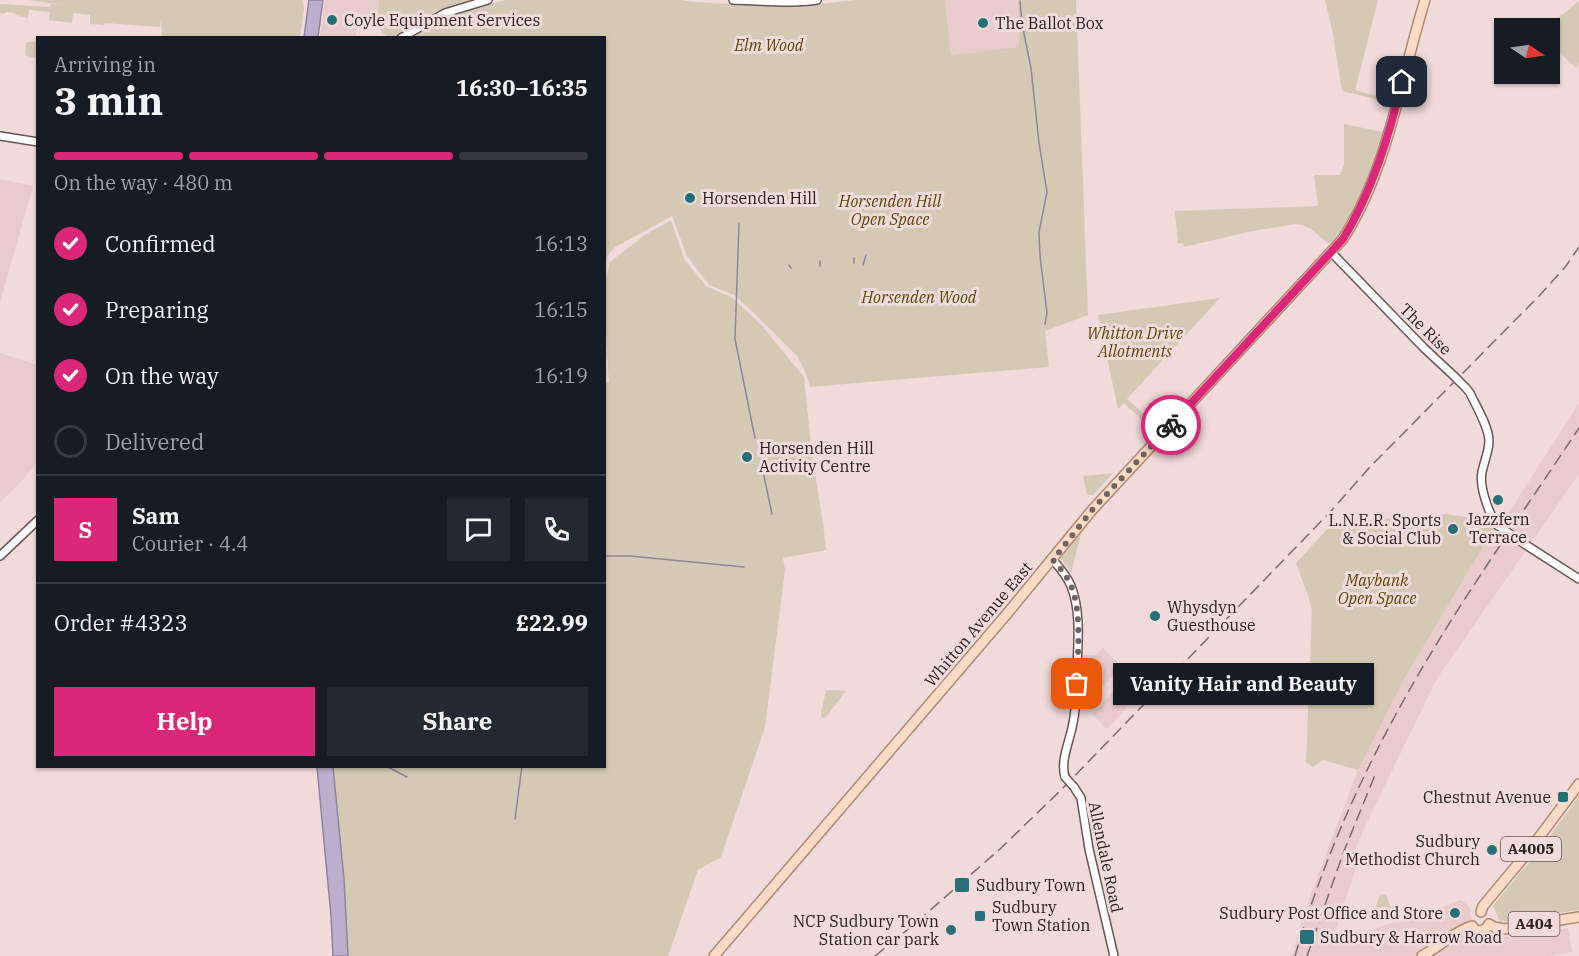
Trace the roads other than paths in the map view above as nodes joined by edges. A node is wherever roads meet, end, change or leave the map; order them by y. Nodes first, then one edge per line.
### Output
1 (488, 0) edge
2 (733, 0) edge
3 (818, 0) edge
4 (1425, 0) edge
5 (405, 36) edge
6 (0, 136) edge
7 (36, 142) edge
8 (1331, 252) junction
9 (36, 522) edge
10 (0, 556) edge
11 (1053, 560) junction
12 (1579, 579) edge
13 (1579, 784) edge
14 (1481, 912) junction
15 (1579, 917) edge
16 (1489, 924) junction
17 (1472, 926) junction
18 (714, 956) edge
19 (1114, 956) edge
20 (1422, 956) edge

1 - 5 street
2 - 3 street
4 - 8 main road, Whitton Avenue East
6 - 7 street
8 - 11 main road, Whitton Avenue East
8 - 12 street, The Rise, bridge
9 - 10 street
11 - 18 main road, Whitton Avenue East
11 - 19 street, Allendale Road, bridge
13 - 14 main road, A4005
14 - 16 main road
14 - 17 main road
15 - 16 main road, A404
16 - 17 main road
17 - 20 main road

